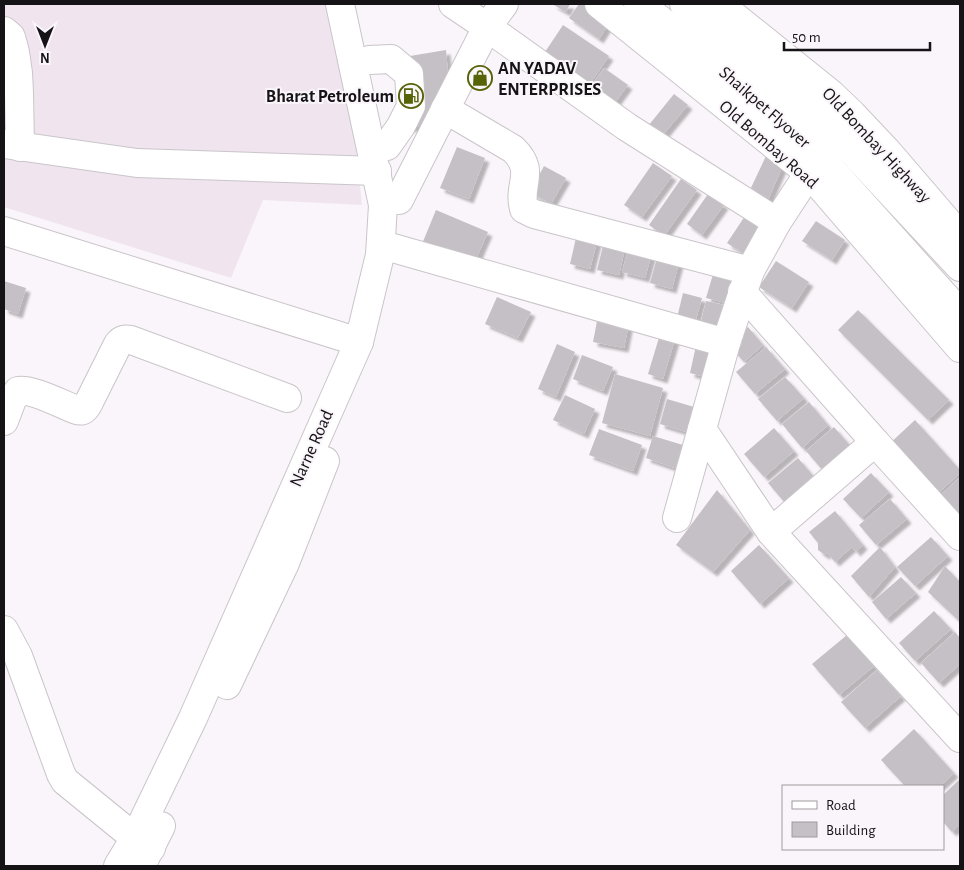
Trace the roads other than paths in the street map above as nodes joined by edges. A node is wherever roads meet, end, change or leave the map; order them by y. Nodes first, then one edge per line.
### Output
1 (340, 4) edge
2 (358, 4) edge
3 (453, 4) edge
4 (504, 4) edge
5 (600, 4) edge
6 (638, 4) edge
7 (684, 4) edge
8 (719, 4) edge
9 (487, 26) junction
10 (4, 30) edge
11 (380, 60) junction
12 (11, 82) edge
13 (445, 109) junction
14 (394, 136) junction
15 (12, 146) edge
16 (377, 171) junction
17 (809, 173) junction
18 (399, 200) junction
19 (777, 222) junction
20 (4, 231) edge
21 (960, 236) edge
22 (393, 248) junction
23 (960, 267) edge
24 (746, 282) junction
25 (960, 313) edge
26 (359, 342) junction
27 (726, 343) junction
28 (960, 348) edge
29 (288, 398) dead end
30 (4, 421) edge
31 (702, 429) junction
32 (876, 442) junction
33 (677, 518) dead end
34 (771, 532) junction
35 (960, 536) edge
36 (4, 630) edge
37 (960, 738) edge
38 (142, 851) edge
39 (118, 866) edge

1 - 16 main road, Narne Road
2 - 11 main road, Narne Road
3 - 9 main road
4 - 9 main road
5 - 17 main road, Old Bombay Road
6 - 25 main road, Shaikpet Flyover
7 - 23 main road, Shaikpet Flyover
8 - 21 main road, Old Bombay Highway
9 - 13 main road
9 - 19 main road
10 - 12 main road
11 - 14 main road, Narne Road
11 - 14 main road
12 - 15 main road
13 - 18 main road
13 - 24 main road
14 - 18 main road, Narne Road
15 - 16 main road
16 - 26 main road, Narne Road
17 - 19 main road
17 - 28 main road, Old Bombay Road
18 - 22 main road, Narne Road
19 - 24 main road
20 - 26 main road
22 - 27 main road
22 - 38 main road, Narne Road
24 - 27 main road
24 - 32 main road
26 - 38 main road, Narne Road
27 - 31 main road
29 - 30 main road
31 - 33 main road
31 - 34 main road
32 - 34 main road
32 - 35 main road
34 - 37 main road
36 - 38 main road
38 - 39 main road, Narne Road

